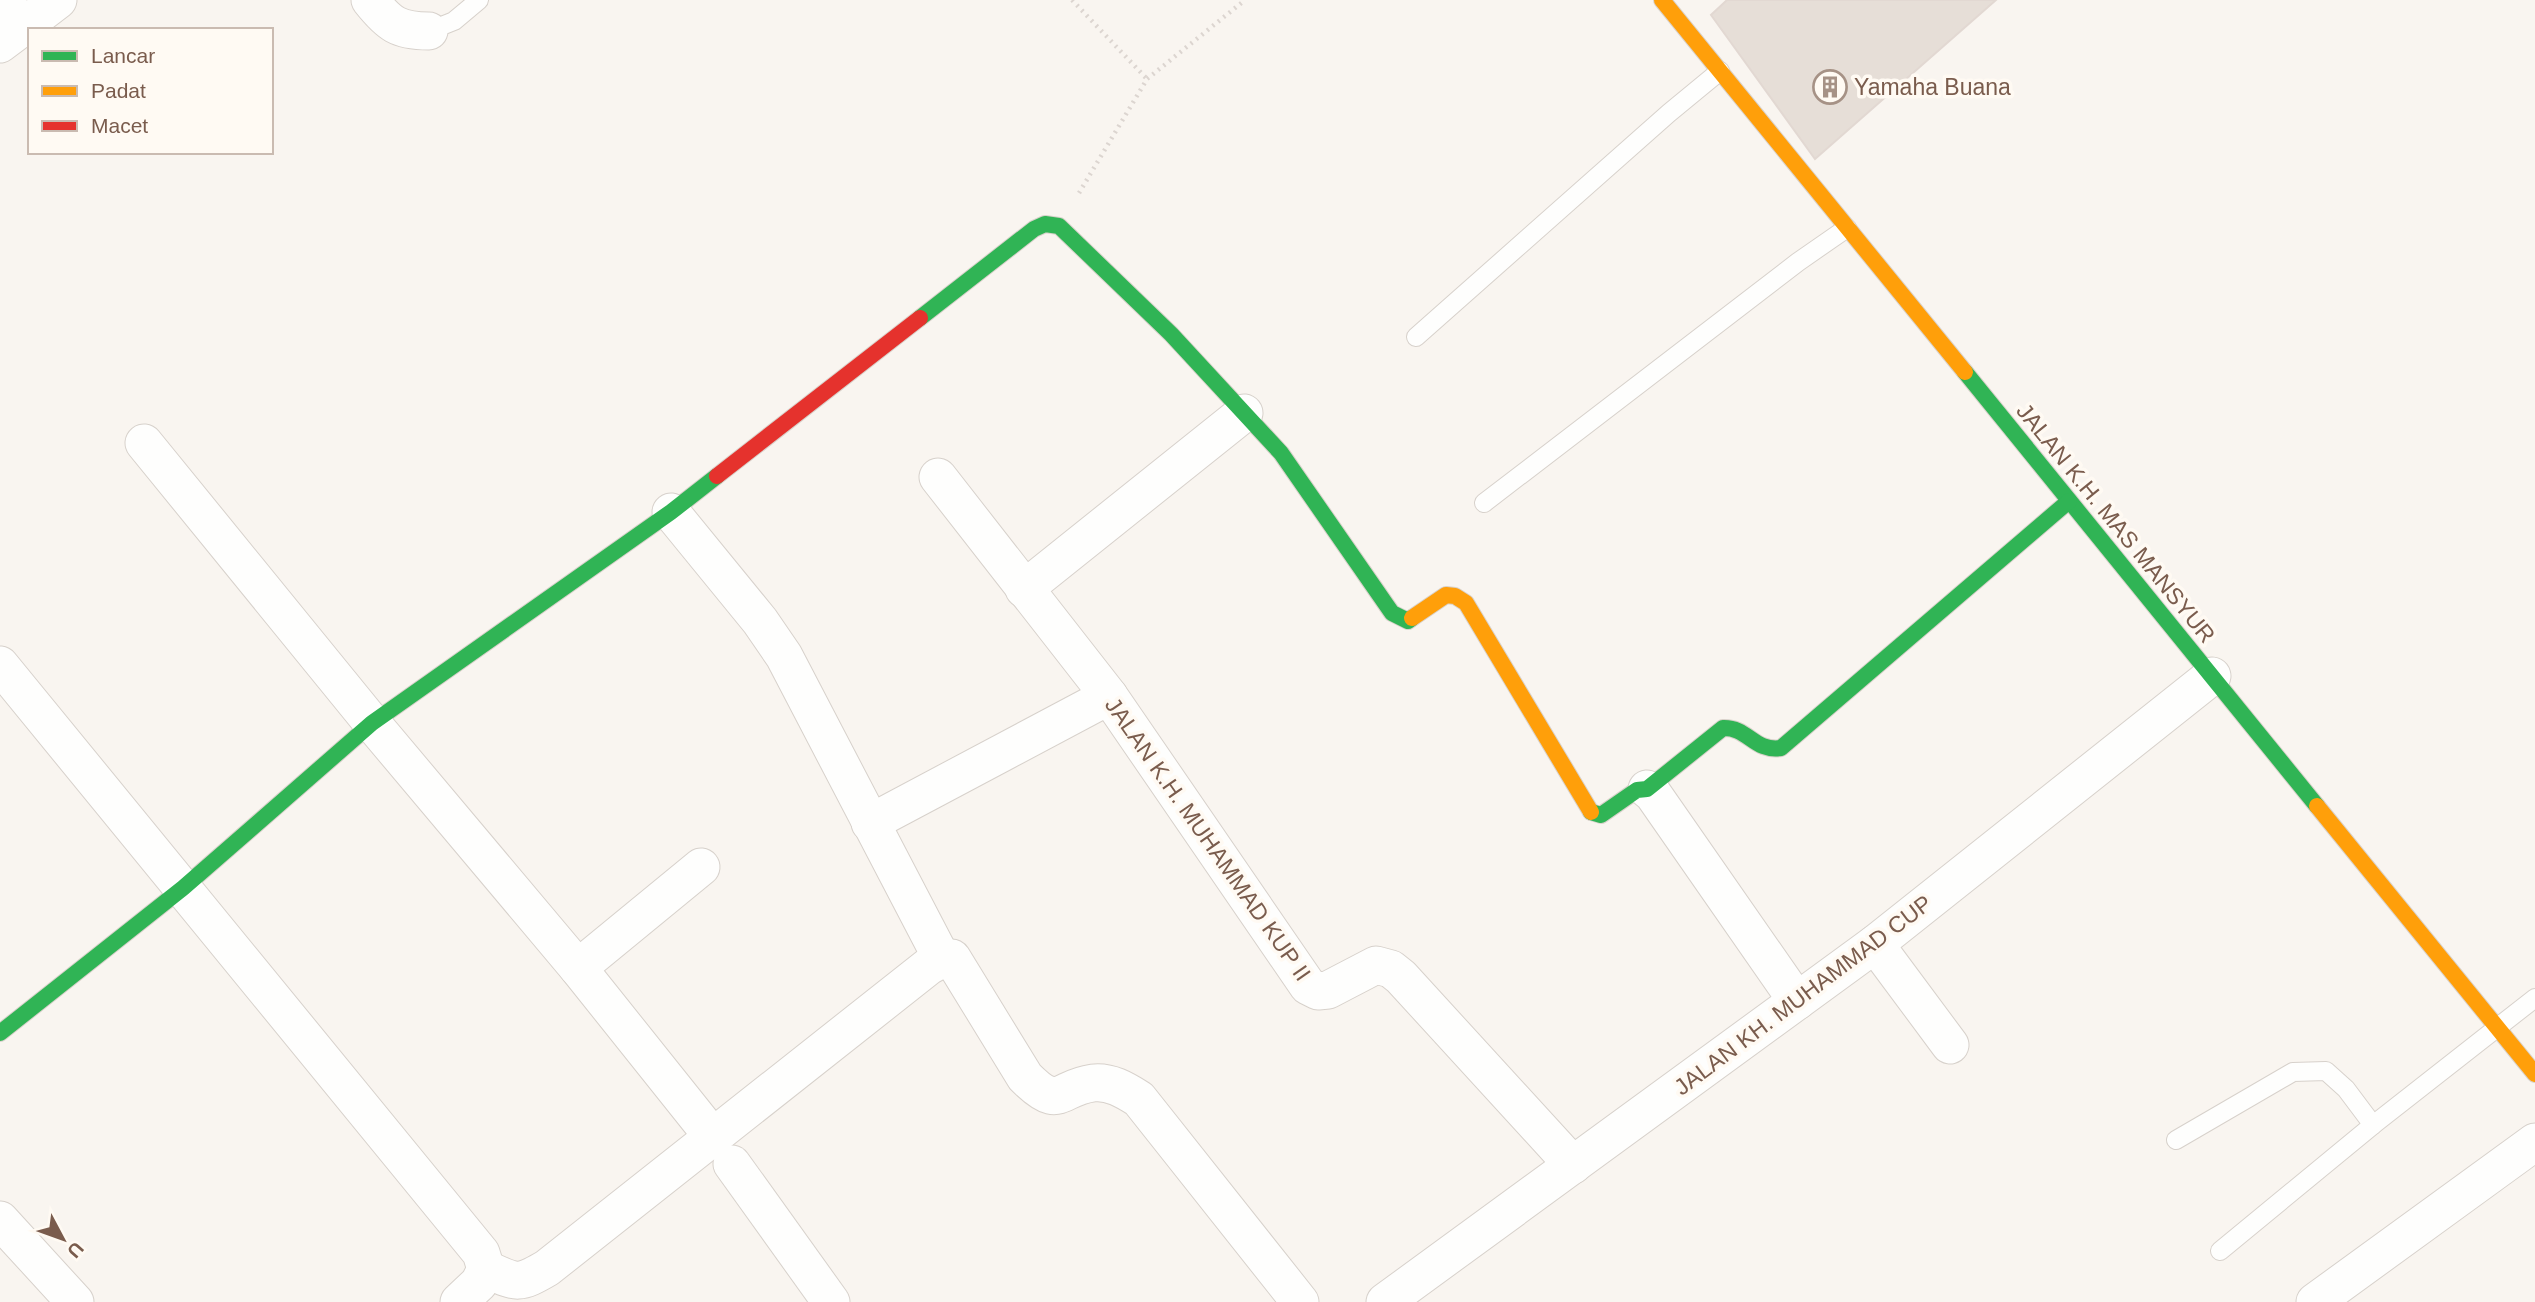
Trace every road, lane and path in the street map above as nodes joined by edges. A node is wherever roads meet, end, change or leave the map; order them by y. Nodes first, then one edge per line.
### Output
1 (58, 0) edge
2 (370, 0) edge
3 (479, 0) edge
4 (1072, 0) edge
5 (1245, 0) edge
6 (1662, 0) edge
7 (9, 23) edge
8 (429, 31) joint
9 (1720, 71) junction
10 (1147, 79) junction
11 (1059, 226) junction
12 (1847, 228) junction
13 (1416, 337) dead end
14 (1244, 413) junction
15 (144, 443) dead end
16 (938, 477) dead end
17 (2069, 502) junction
18 (1484, 503) dead end
19 (671, 512) junction
20 (1024, 589) junction
21 (0, 665) edge
22 (2212, 676) junction
23 (1109, 696) junction
24 (372, 723) junction
25 (1647, 789) junction
26 (870, 823) junction
27 (701, 867) dead end
28 (183, 888) junction
29 (1875, 944) junction
30 (942, 959) junction
31 (578, 968) junction
32 (2535, 998) edge
33 (1797, 1001) junction
34 (2497, 1027) junction
35 (0, 1033) edge
36 (1950, 1045) dead end
37 (2535, 1074) edge
38 (2373, 1125) junction
39 (2176, 1140) dead end
40 (2535, 1142) edge
41 (722, 1150) junction
42 (1573, 1165) junction
43 (0, 1220) edge
44 (2220, 1251) dead end
45 (486, 1269) junction
46 (1388, 1301) edge
47 (75, 1302) edge
48 (459, 1302) edge
49 (831, 1302) edge
50 (1300, 1302) edge
51 (2315, 1302) edge

1 - 7 street
2 - 8 street
3 - 8 lane
4 - 10 path
5 - 10 path
6 - 9 street, JALAN K.H. MAS MANSYUR
9 - 12 street, JALAN K.H. MAS MANSYUR
9 - 13 lane
10 - 11 path
11 - 14 street
11 - 19 street
12 - 17 street, JALAN K.H. MAS MANSYUR
12 - 18 lane
14 - 20 street
14 - 25 street
15 - 24 street
16 - 20 street, JALAN K.H. MUHAMMAD KUP II
17 - 22 street, JALAN K.H. MAS MANSYUR
17 - 25 street
19 - 24 street
19 - 26 street
20 - 23 street, JALAN K.H. MUHAMMAD KUP II
21 - 28 street
22 - 29 street, JALAN KH. MUHAMMAD CUP
22 - 34 street, JALAN K.H. MAS MANSYUR
23 - 26 street
23 - 42 street, JALAN K.H. MUHAMMAD KUP II
24 - 28 street
24 - 31 street
25 - 33 street
26 - 30 street
27 - 31 street
28 - 35 street
28 - 45 street
29 - 33 street, JALAN KH. MUHAMMAD CUP
29 - 36 street
30 - 41 street
30 - 50 street
31 - 41 street
32 - 34 lane
33 - 42 street, JALAN KH. MUHAMMAD CUP
34 - 37 street, JALAN K.H. MAS MANSYUR
34 - 38 lane
38 - 39 lane
38 - 44 lane
40 - 51 street
41 - 45 street
41 - 49 street
42 - 46 street, JALAN KH. MUHAMMAD CUP
43 - 47 street
45 - 48 street

